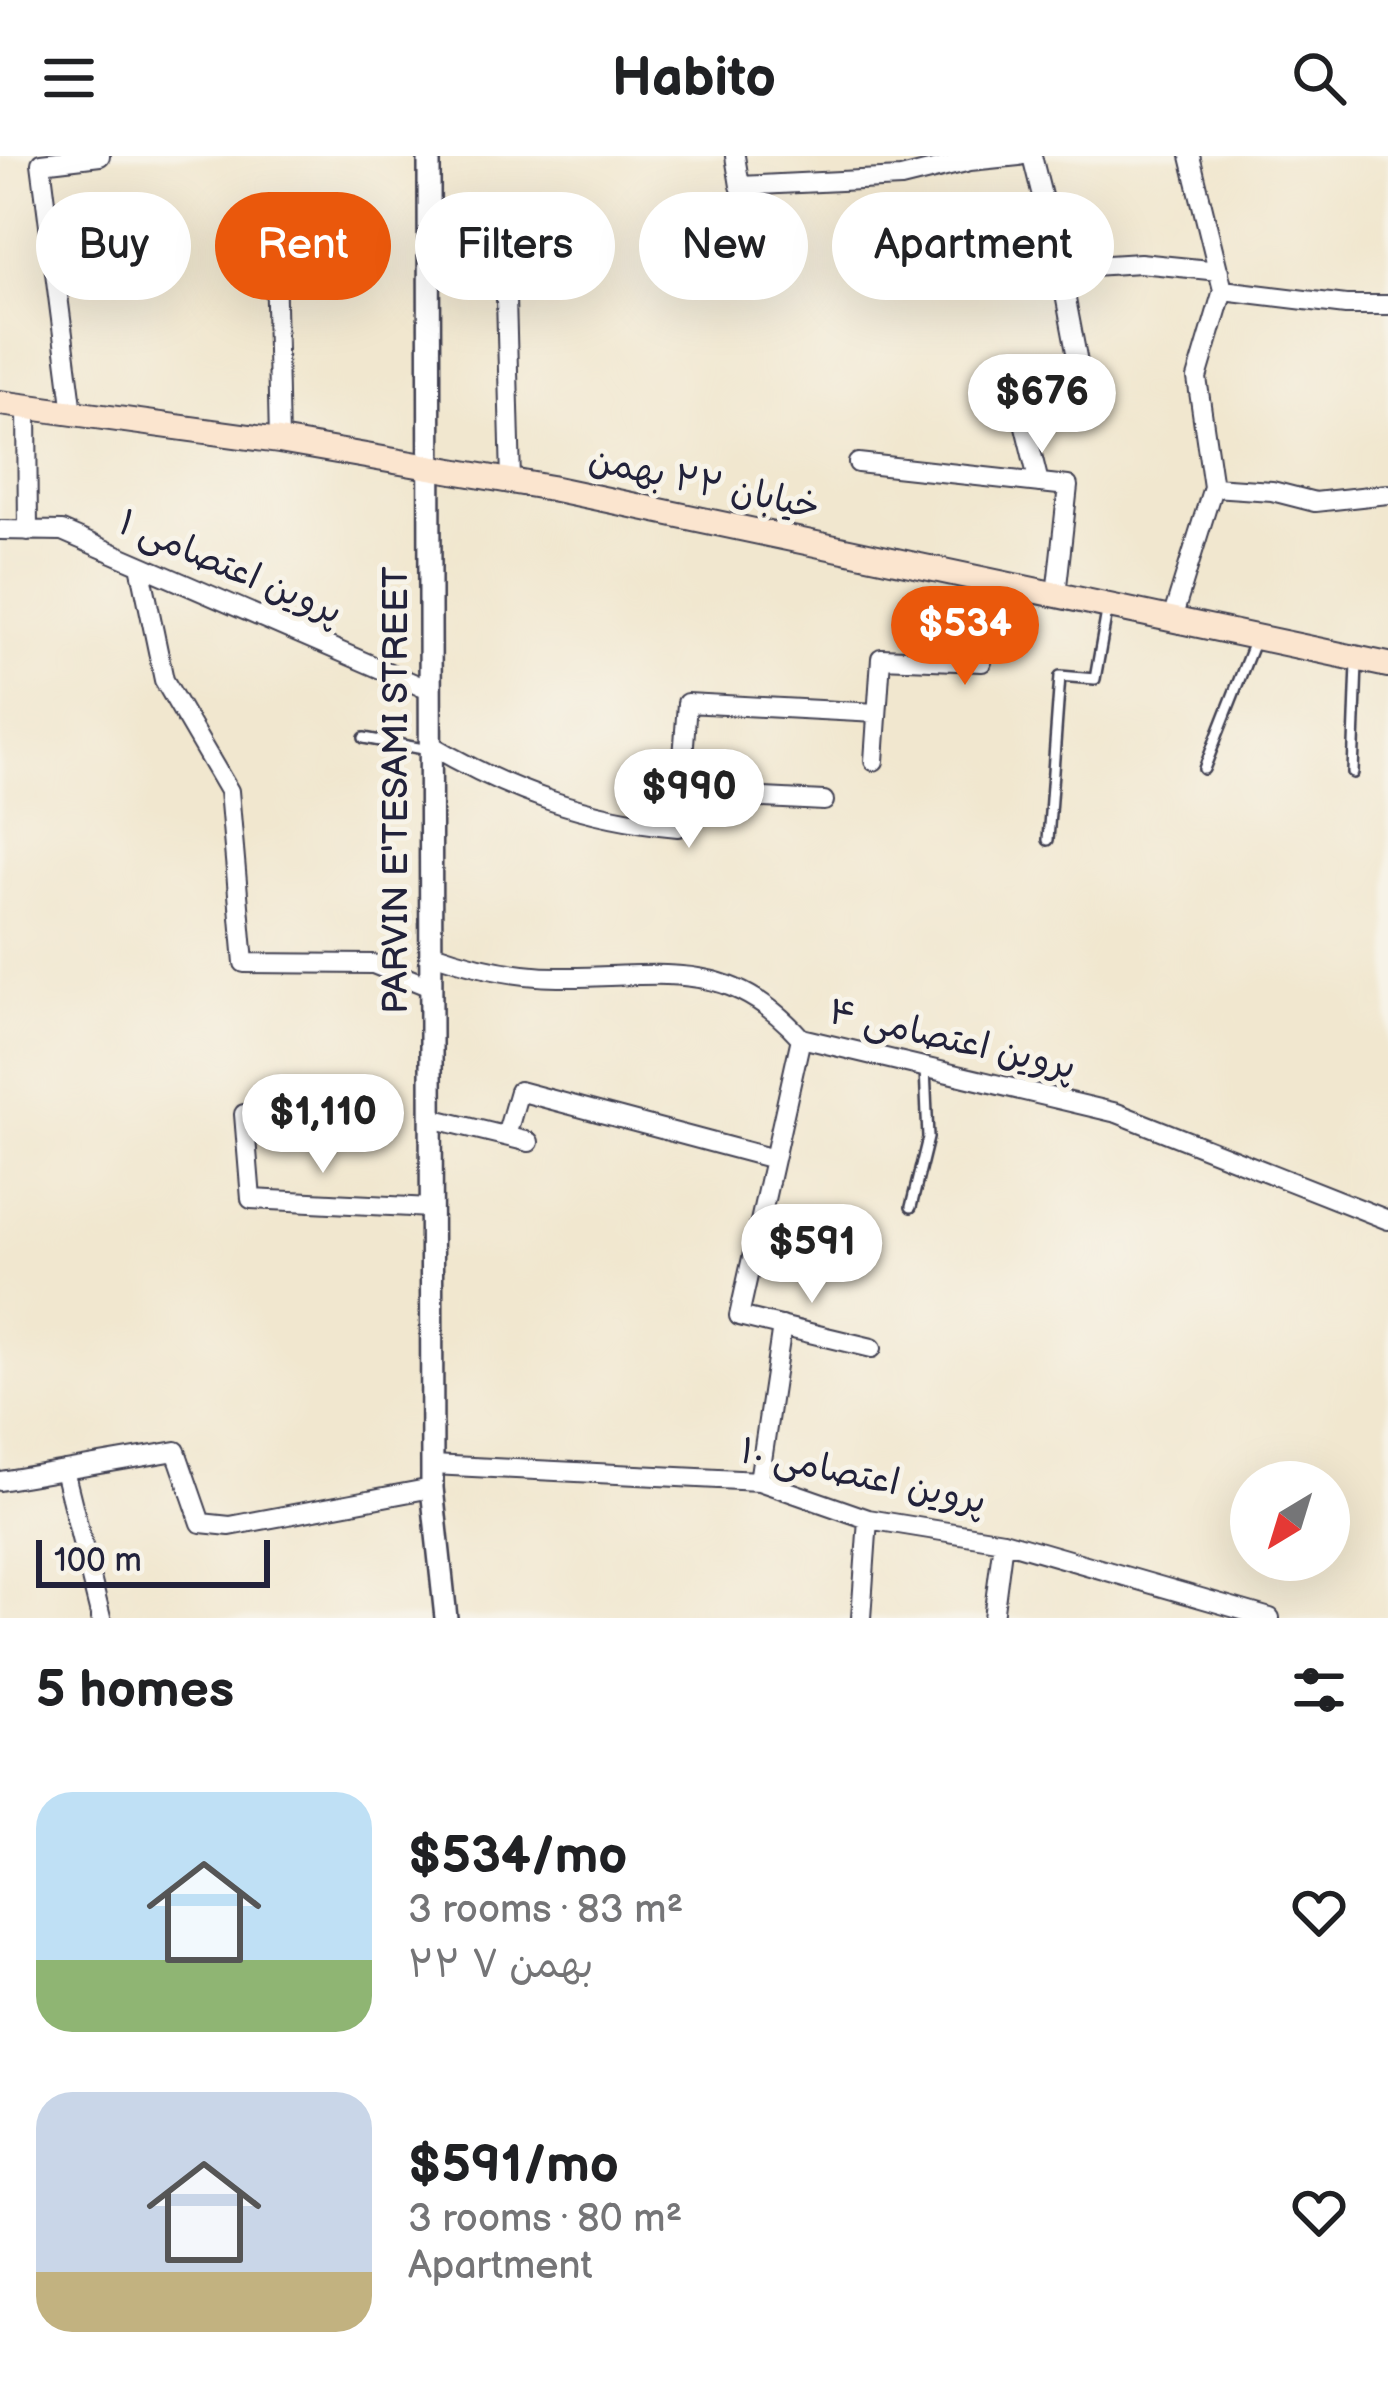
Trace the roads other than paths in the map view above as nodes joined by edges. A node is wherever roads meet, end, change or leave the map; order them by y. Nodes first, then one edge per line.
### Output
1 (100, 156) edge
2 (428, 156) edge
3 (735, 156) edge
4 (1019, 156) edge
5 (1032, 156) edge
6 (1190, 156) edge
7 (1041, 192) edge
8 (1114, 265) edge
9 (1221, 280) junction
10 (276, 300) edge
11 (506, 300) edge
12 (1066, 300) edge
13 (1388, 305) edge
14 (0, 404) edge
15 (27, 407) junction
16 (74, 413) junction
17 (279, 441) junction
18 (858, 463) dead end
19 (428, 465) junction
20 (511, 480) junction
21 (1039, 483) junction
22 (1213, 487) junction
23 (1388, 494) edge
24 (0, 530) edge
25 (28, 531) junction
26 (140, 565) junction
27 (994, 583) junction
28 (1056, 595) junction
29 (1108, 606) junction
30 (1172, 619) junction
31 (1256, 637) junction
32 (1358, 658) junction
33 (1388, 664) edge
34 (429, 690) junction
35 (877, 712) junction
36 (364, 738) dead end
37 (429, 747) junction
38 (874, 761) dead end
39 (1204, 769) dead end
40 (1353, 773) dead end
41 (681, 794) junction
42 (824, 801) dead end
43 (1048, 840) dead end
44 (430, 952) junction
45 (430, 987) junction
46 (801, 1038) junction
47 (926, 1068) junction
48 (244, 1114) dead end
49 (431, 1118) junction
50 (506, 1136) junction
51 (529, 1142) dead end
52 (774, 1159) junction
53 (911, 1207) dead end
54 (431, 1208) junction
55 (1388, 1220) edge
56 (782, 1326) junction
57 (872, 1348) dead end
58 (64, 1470) junction
59 (432, 1477) junction
60 (0, 1481) edge
61 (759, 1481) junction
62 (868, 1519) junction
63 (1003, 1540) junction
64 (101, 1618) edge
65 (446, 1618) edge
66 (861, 1618) edge
67 (993, 1618) edge
68 (1270, 1618) edge

1 - 16 street
2 - 19 street, PARVIN E'TESAMI STREET
3 - 4 street
5 - 7 street
6 - 9 street
8 - 9 street
9 - 13 street
9 - 22 street
10 - 17 street
11 - 20 street
12 - 21 street
14 - 15 main road, خیابان ۲۲ بهمن
15 - 16 main road, خیابان ۲۲ بهمن
15 - 25 street
16 - 17 main road, خیابان ۲۲ بهمن
17 - 19 main road, خیابان ۲۲ بهمن
18 - 21 street
19 - 20 main road, خیابان ۲۲ بهمن
19 - 34 street, PARVIN E'TESAMI STREET
20 - 27 main road, خیابان ۲۲ بهمن
21 - 28 street
22 - 23 street
22 - 30 street
24 - 25 street, پروین اعتصامی ۱
25 - 26 street, پروین اعتصامی ۱
26 - 34 street, پروین اعتصامی ۱
26 - 45 street
27 - 28 main road, خیابان ۲۲ بهمن
27 - 35 street
28 - 29 main road, خیابان ۲۲ بهمن
29 - 30 main road, خیابان ۲۲ بهمن
29 - 43 lane
30 - 31 main road, خیابان ۲۲ بهمن
31 - 32 main road, خیابان ۲۲ بهمن
31 - 39 lane
32 - 33 main road, خیابان ۲۲ بهمن
32 - 40 lane
34 - 37 street, PARVIN E'TESAMI STREET
35 - 38 street
35 - 41 street
36 - 37 lane
37 - 41 street
37 - 44 street, PARVIN E'TESAMI STREET
41 - 42 street
44 - 45 street, PARVIN E'TESAMI STREET
44 - 46 street, پروین اعتصامی ۴
45 - 49 street, PARVIN E'TESAMI STREET
46 - 47 street, پروین اعتصامی ۴
46 - 52 street
47 - 53 lane
47 - 55 street, پروین اعتصامی ۴
48 - 54 street
49 - 50 street
49 - 54 street, PARVIN E'TESAMI STREET
50 - 51 street
50 - 52 street
52 - 56 street
54 - 59 street, PARVIN E'TESAMI STREET
56 - 57 street
56 - 61 street
58 - 59 street, پروین اعتصامی ۱۰
58 - 60 street
58 - 64 street
59 - 61 street, پروین اعتصامی ۱۰
59 - 65 street, PARVIN E'TESAMI STREET
61 - 62 street, پروین اعتصامی ۱۰
62 - 63 street, پروین اعتصامی ۱۰
62 - 66 street
63 - 67 street
63 - 68 street, پروین اعتصامی ۱۰

